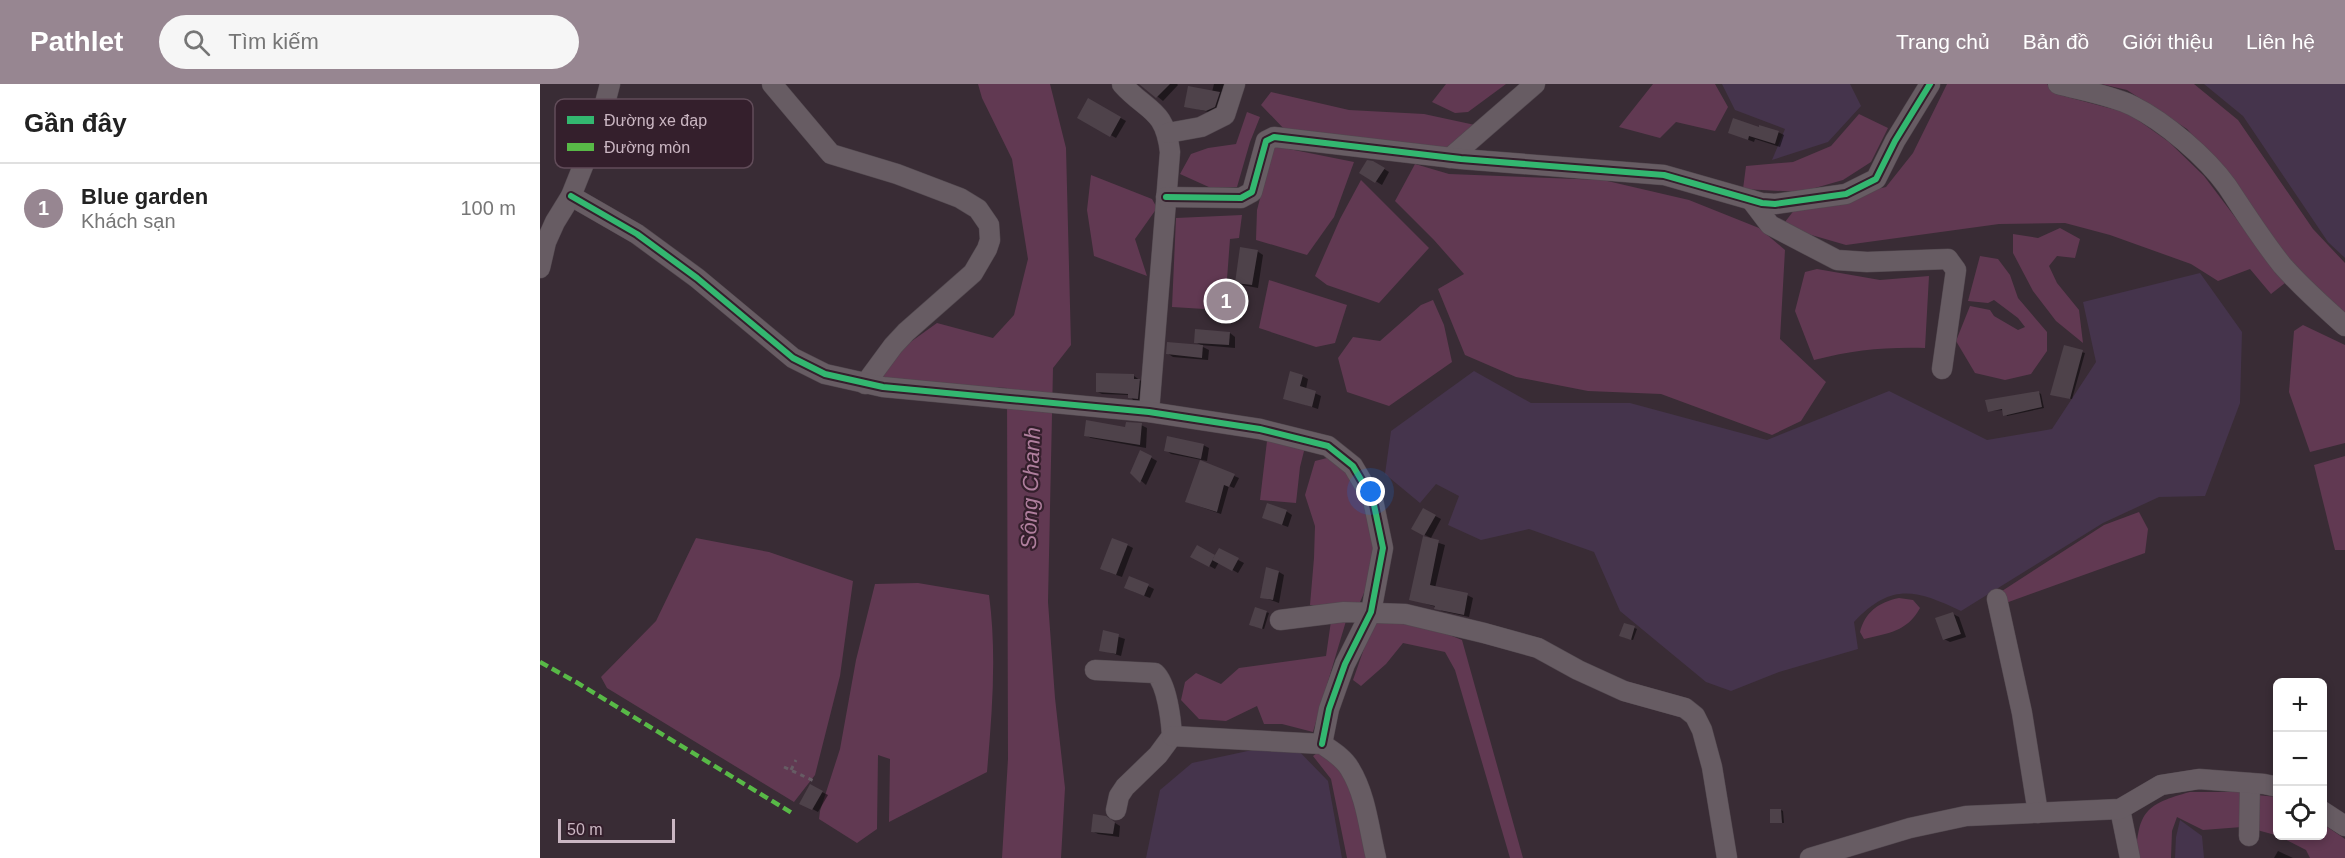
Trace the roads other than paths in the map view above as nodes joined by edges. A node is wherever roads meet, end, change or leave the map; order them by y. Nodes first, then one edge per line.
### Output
1 (610, 84) edge
2 (772, 84) edge
3 (1122, 84) edge
4 (1235, 84) edge
5 (1535, 84) edge
6 (1930, 84) edge
7 (2058, 84) edge
8 (606, 99) edge
9 (1168, 133) junction
10 (1450, 158) junction
11 (582, 168) edge
12 (571, 196) junction
13 (1166, 197) junction
14 (1751, 200) junction
15 (540, 268) edge
16 (2345, 326) edge
17 (1941, 369) dead end
18 (865, 384) junction
19 (1149, 412) junction
20 (1997, 599) dead end
21 (1371, 612) junction
22 (1280, 620) dead end
23 (1095, 670) dead end
24 (1172, 736) junction
25 (1322, 744) junction
26 (2250, 783) junction
27 (2273, 786) edge
28 (2120, 809) junction
29 (1116, 810) dead end
30 (2038, 813) junction
31 (2327, 814) edge
32 (2345, 826) edge
33 (2248, 836) dead end
34 (1376, 858) edge
35 (1727, 858) edge
36 (1810, 858) edge
37 (2130, 858) edge

1 - 8 street
2 - 18 street
3 - 9 street
4 - 9 street
5 - 10 street
6 - 14 street
7 - 16 street
9 - 13 street
10 - 13 street
10 - 14 street
11 - 12 street
12 - 15 street
12 - 18 street
13 - 19 street
14 - 17 street
18 - 19 street
19 - 21 street
20 - 30 street
21 - 22 street
21 - 25 street
21 - 35 street
23 - 24 street
24 - 25 street
24 - 29 street
25 - 34 street
26 - 27 street
26 - 28 street
26 - 33 street
28 - 30 street
28 - 37 street
30 - 36 street
31 - 32 street

